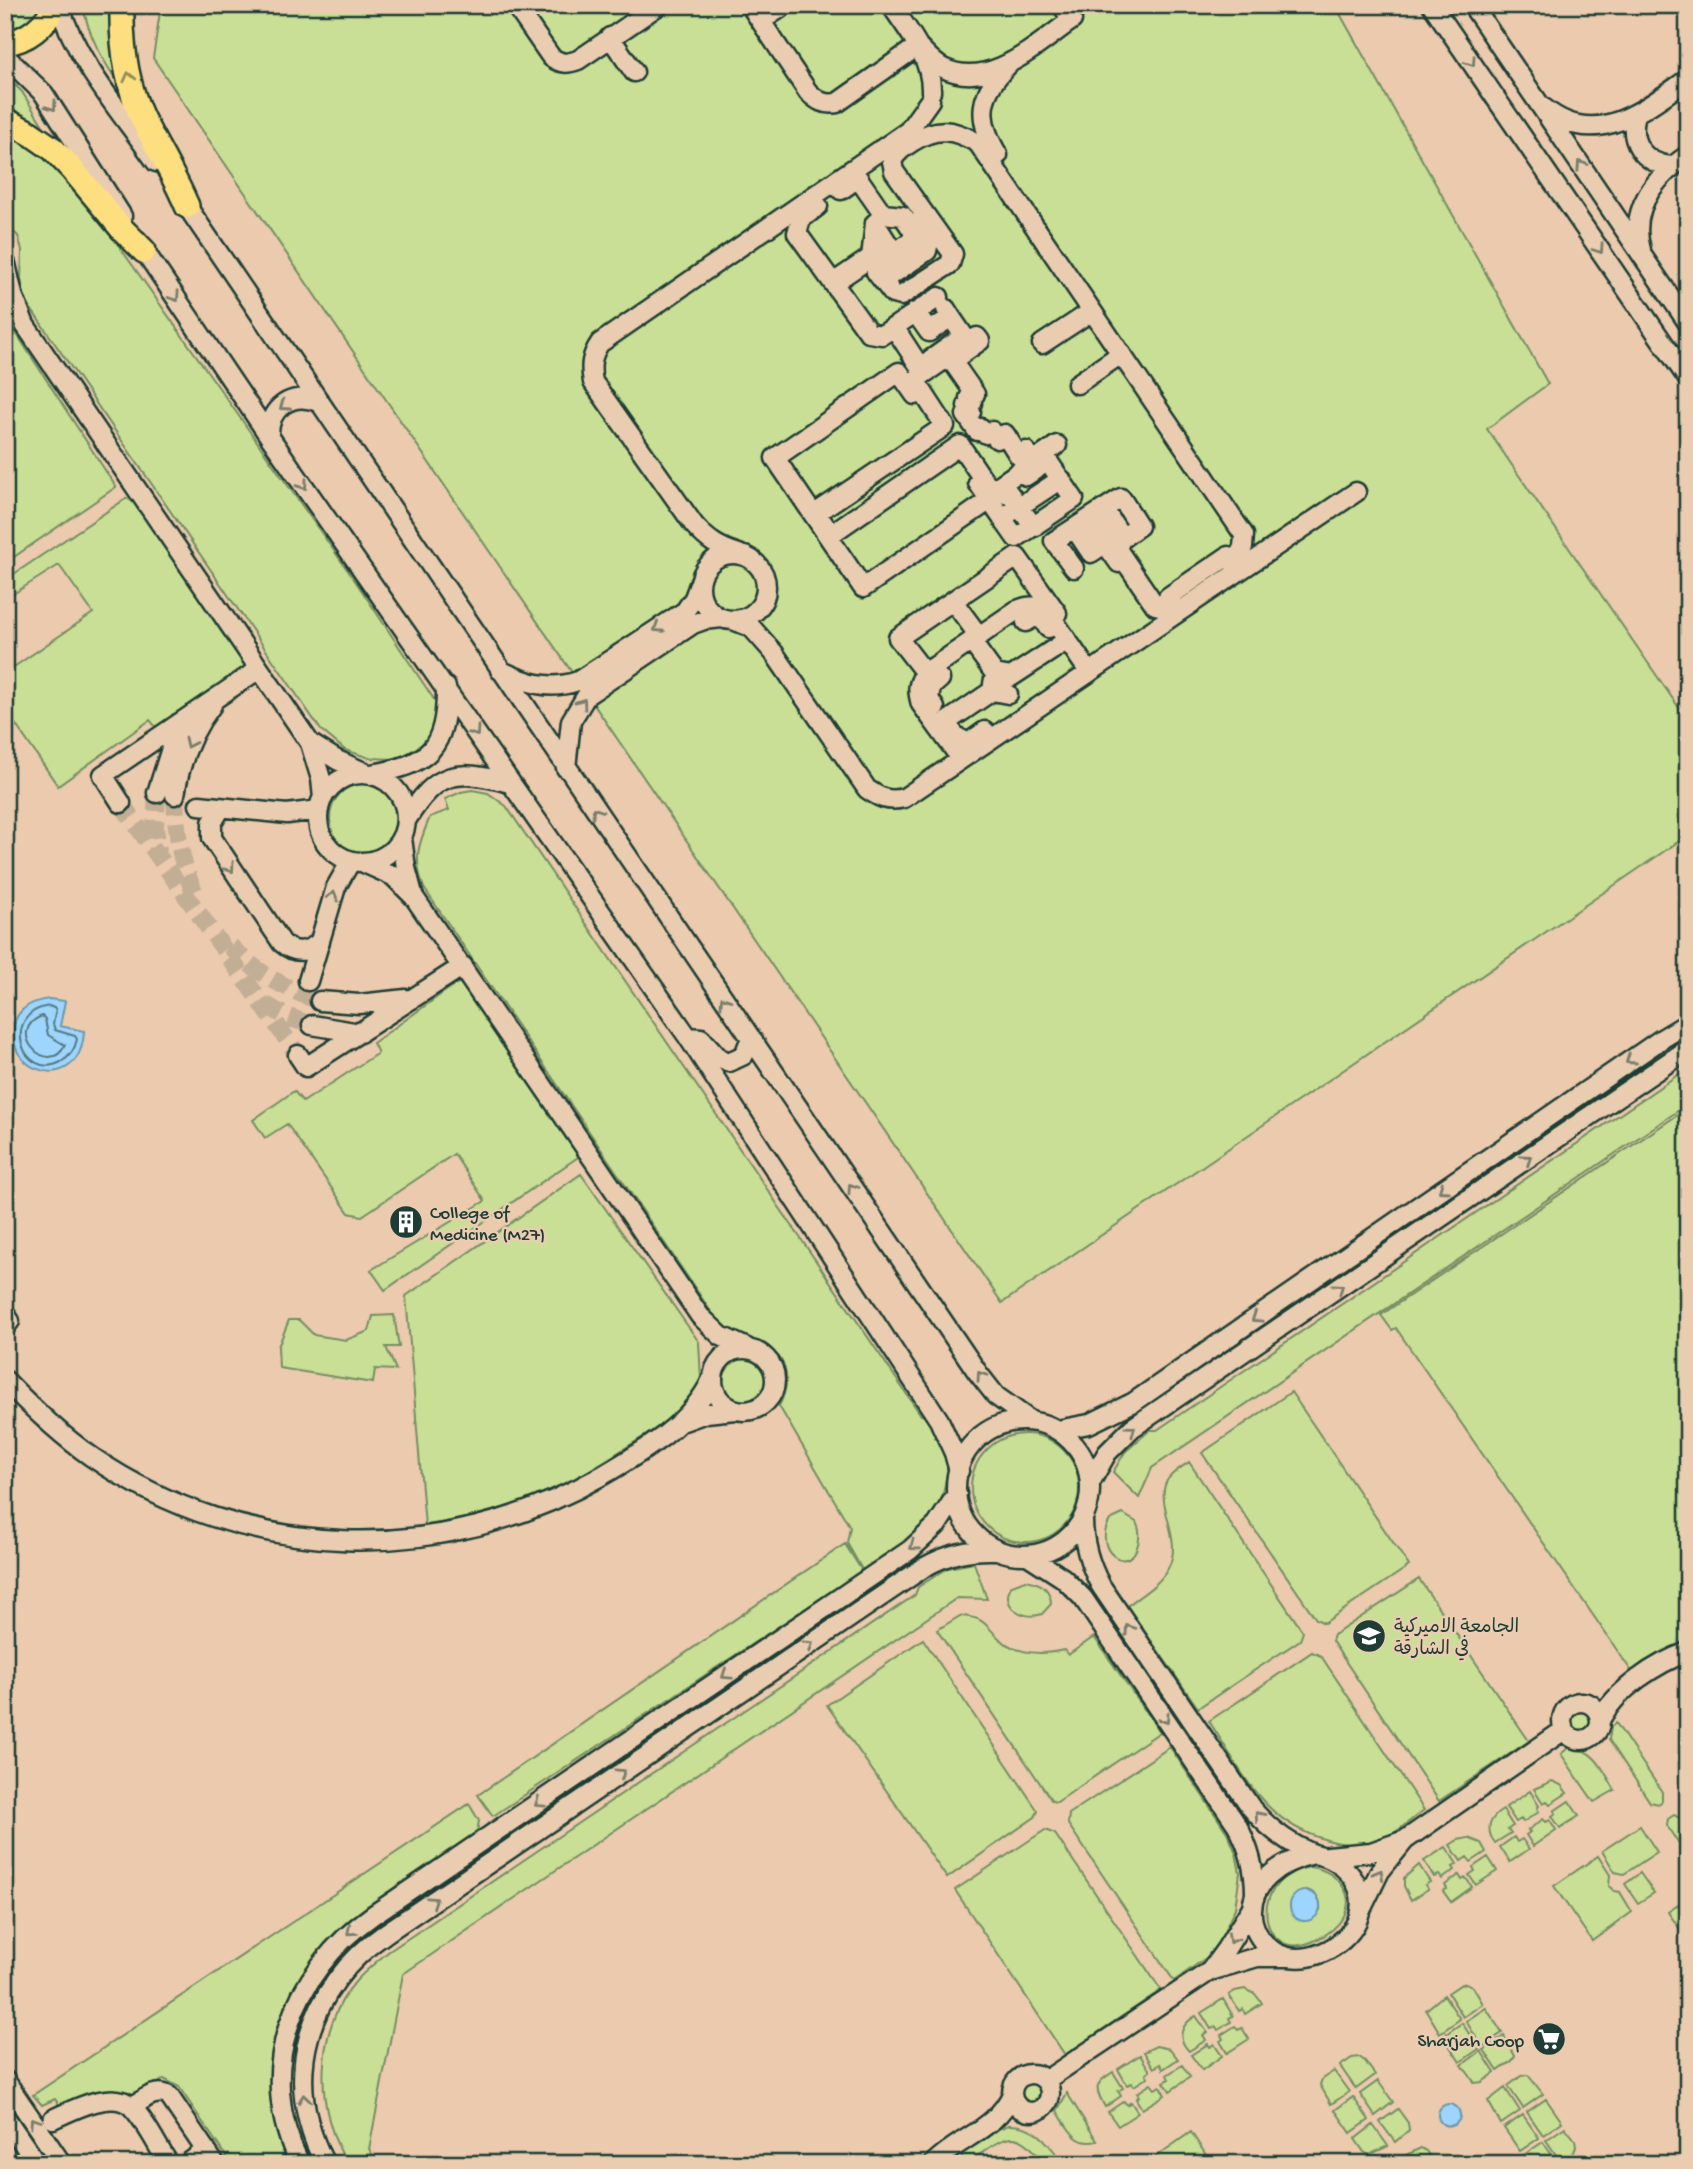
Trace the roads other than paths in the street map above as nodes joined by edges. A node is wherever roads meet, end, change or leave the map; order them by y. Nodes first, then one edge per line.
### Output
1 (57, 5) edge
2 (122, 5) edge
3 (515, 5) edge
4 (659, 5) edge
5 (750, 5) edge
6 (785, 5) edge
7 (891, 5) edge
8 (1062, 5) edge
9 (1432, 5) edge
10 (1472, 5) edge
11 (761, 21) junction
12 (610, 37) junction
13 (5, 43) edge
14 (918, 46) junction
15 (5, 56) edge
16 (1011, 62) junction
17 (634, 72) dead end
18 (960, 73) junction
19 (1688, 79) edge
20 (931, 96) junction
21 (1538, 103) junction
22 (984, 104) junction
23 (1636, 114) junction
24 (5, 120) edge
25 (953, 127) junction
26 (908, 131) junction
27 (997, 153) junction
28 (1688, 155) edge
29 (873, 156) junction
30 (1671, 166) junction
31 (187, 206) junction
32 (879, 219) junction
33 (5, 249) edge
34 (144, 251) junction
35 (1643, 257) junction
36 (5, 265) edge
37 (893, 274) dead end
38 (926, 281) junction
39 (833, 283) junction
40 (939, 298) junction
41 (5, 306) edge
42 (1092, 311) junction
43 (915, 312) junction
44 (951, 317) junction
45 (1688, 323) edge
46 (25, 325) junction
47 (894, 327) junction
48 (929, 332) junction
49 (1042, 344) dead end
50 (907, 348) junction
51 (943, 351) junction
52 (1121, 354) junction
53 (1688, 379) edge
54 (1077, 384) dead end
55 (318, 402) junction
56 (940, 430) junction
57 (269, 436) junction
58 (1057, 445) dead end
59 (954, 449) junction
60 (1030, 469) junction
61 (1060, 479) junction
62 (1006, 489) junction
63 (1356, 492) dead end
64 (1039, 495) junction
65 (990, 500) junction
66 (1021, 507) junction
67 (1052, 514) junction
68 (1002, 519) junction
69 (1091, 523) dead end
70 (694, 525) junction
71 (1034, 527) junction
72 (1265, 553) junction
73 (739, 554) junction
74 (1073, 568) dead end
75 (702, 576) junction
76 (765, 596) junction
77 (953, 601) junction
78 (728, 619) junction
79 (1026, 622) dead end
80 (1160, 624) junction
81 (975, 639) junction
82 (1060, 645) junction
83 (1083, 650) dead end
84 (775, 653) junction
85 (259, 669) junction
86 (500, 670) junction
87 (1089, 672) junction
88 (932, 676) junction
89 (446, 687) junction
90 (1005, 689) junction
91 (219, 696) junction
92 (178, 723) junction
93 (945, 723) junction
94 (310, 743) junction
95 (961, 759) junction
96 (566, 768) junction
97 (369, 774) junction
98 (510, 783) junction
99 (121, 803) tunnel mouth
100 (321, 804) junction
101 (199, 805) dead end
102 (221, 808) junction
103 (407, 819) junction
104 (402, 838) junction
105 (357, 862) junction
106 (414, 897) junction
107 (320, 942) junction
108 (463, 966) junction
109 (308, 981) dead end
110 (417, 996) junction
111 (320, 1001) tunnel mouth
112 (1688, 1023) edge
113 (312, 1025) tunnel mouth
114 (360, 1032) junction
115 (688, 1037) junction
116 (750, 1040) junction
117 (1688, 1049) edge
118 (298, 1055) dead end
119 (5, 1314) edge
120 (700, 1316) junction
121 (5, 1327) edge
122 (747, 1348) junction
123 (712, 1375) junction
124 (5, 1380) edge
125 (735, 1410) junction
126 (1031, 1421) junction
127 (677, 1424) junction
128 (1057, 1430) junction
129 (958, 1471) junction
130 (1090, 1483) junction
131 (957, 1494) junction
132 (1083, 1519) junction
133 (996, 1550) junction
134 (1029, 1556) junction
135 (1101, 1586) junction
136 (1083, 1598) junction
137 (1688, 1652) edge
138 (1618, 1694) junction
139 (1588, 1703) junction
140 (1600, 1720) junction
141 (1564, 1730) junction
142 (1405, 1840) junction
143 (1321, 1855) junction
144 (1254, 1900) junction
145 (1359, 1913) junction
146 (1288, 1957) junction
147 (1210, 1971) junction
148 (5, 2080) edge
149 (1046, 2080) junction
150 (1012, 2094) junction
151 (132, 2107) junction
152 (1022, 2111) junction
153 (999, 2115) junction
154 (5, 2117) edge
155 (53, 2119) dead end
156 (211, 2157) edge
157 (37, 2164) edge
158 (62, 2164) edge
159 (169, 2164) edge
160 (187, 2164) edge
161 (300, 2164) edge
162 (325, 2164) edge
163 (933, 2164) edge

1 - 13 main road
1 - 31 street
31 -> 2 main road
3 - 12 street
4 - 12 street
5 - 11 street
6 - 11 street
7 - 14 street
8 - 16 street
9 -> 53 street
10 - 21 street
11 - 14 street
12 - 17 street
14 - 18 street
14 - 20 street
15 -> 34 street
16 - 18 street
16 - 22 street
18 - 20 street
18 - 22 street
19 - 23 street
20 - 25 street
20 - 26 street
21 - 23 street
35 -> 21 street
22 - 25 street
22 - 27 street
23 - 30 street
24 - 34 main road
25 - 26 street
25 - 27 street
26 - 29 street
27 - 72 street
28 - 30 street
29 - 37 street
29 - 70 street
30 - 35 street
31 - 55 street
32 - 38 street
32 - 39 street
32 - 39 street
33 - 36 street
34 -> 57 street
35 - 45 street
36 - 46 street
38 - 40 street
38 - 42 street
39 - 47 street
40 - 43 street
40 - 44 street
41 - 46 street
42 - 49 street
42 - 52 street
43 - 47 street
43 - 48 street
44 - 48 street
44 - 51 street
46 - 85 street
47 - 50 street
48 - 50 street
48 - 51 street
50 - 51 street
52 - 54 street
52 - 74 street
55 -> 57 street
55 - 86 street
56 - 59 street
56 - 59 street
56 - 60 street
56 - 65 street
57 -> 89 street
58 - 60 street
59 - 60 street
59 - 65 street
60 - 61 street
60 - 62 street
60 - 64 street
61 - 64 street
61 - 67 street
62 - 65 street
62 - 66 street
63 - 72 street
64 - 66 street
64 - 67 street
65 - 68 street
66 - 68 street
66 - 71 street
67 - 71 street
68 - 71 street
69 - 80 street
70 - 73 street
70 - 75 street
72 - 80 street
73 - 75 street
73 - 76 street
75 - 78 street
75 -> 86 street
76 - 78 street
76 - 84 street
77 - 81 street
77 - 83 street
77 - 88 street
78 - 84 street
96 -> 78 street
79 - 82 street
80 - 87 street
81 - 87 street
81 - 88 street
81 - 90 street
82 - 90 street
82 - 90 street
84 - 95 street
85 - 91 street
85 - 94 street
86 - 96 street
87 - 95 street
88 - 93 street
88 - 95 street
89 - 97 street
89 -> 98 street
90 - 93 street
90 - 93 street
91 - 92 street
91 -> 92 street
92 - 99 street
94 - 97 street
94 - 100 street
116 -> 96 street
97 - 100 street
97 - 103 street
98 - 103 street
98 - 115 street
100 - 102 street
100 - 105 street
101 - 102 street
102 -> 107 street
103 - 104 street
104 - 105 street
104 - 106 street
105 - 106 street
107 -> 105 street
106 - 108 street
107 - 109 street
108 - 110 street
108 - 120 street
110 - 111 street
110 - 114 street
112 -> 128 street
113 - 114 street
114 - 118 street
115 - 116 street
115 - 129 street
126 -> 116 street
130 -> 117 street
119 - 121 street
120 - 122 street
120 - 123 street
122 - 123 street
122 - 125 street
123 - 125 street
123 - 127 street
124 - 127 street
125 - 127 street
126 - 128 street
126 - 129 street
128 - 130 street
129 - 131 street
130 - 132 street
131 - 133 street
131 -> 161 street
132 - 134 street
132 - 135 street
133 - 134 street
162 -> 133 street
134 - 136 street
135 - 136 street
143 -> 135 street
136 -> 144 street
137 - 138 street
138 - 139 street
138 - 140 street
139 - 140 street
139 - 141 street
140 - 141 street
141 - 142 street
142 - 143 street
145 -> 142 street
143 - 144 street
143 - 145 street
144 - 146 street
144 -> 147 street
145 - 146 street
146 - 147 street
147 - 149 street
158 -> 148 street
149 - 150 street
149 - 152 street
150 - 152 street
150 - 153 street
151 - 155 street
151 - 156 street
151 - 159 street
152 - 153 street
153 - 163 street
154 - 157 street
156 - 160 street

